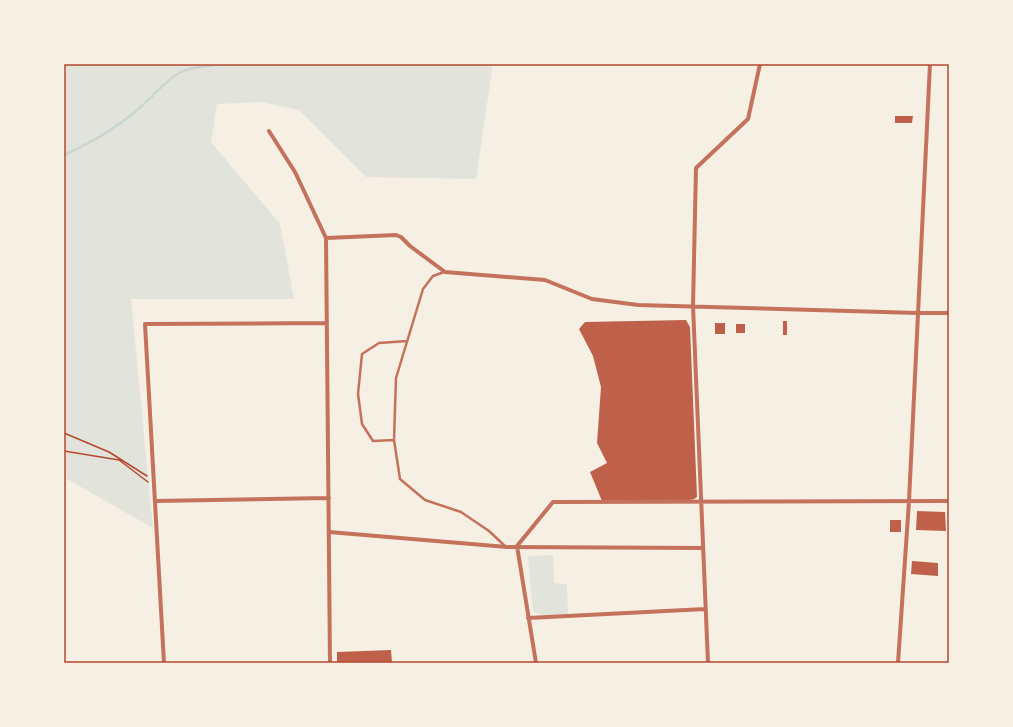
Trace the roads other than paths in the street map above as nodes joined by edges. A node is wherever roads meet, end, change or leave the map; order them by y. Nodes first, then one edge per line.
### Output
1 (760, 64) edge
2 (930, 64) edge
3 (269, 131) dead end
4 (326, 238) junction
5 (445, 272) junction
6 (693, 306) junction
7 (918, 313) junction
8 (949, 313) edge
9 (327, 323) junction
10 (406, 341) junction
11 (394, 440) junction
12 (328, 498) junction
13 (155, 500) junction
14 (909, 501) junction
15 (949, 501) edge
16 (702, 502) junction
17 (329, 532) junction
18 (517, 546) junction
19 (506, 548) junction
20 (703, 548) junction
21 (705, 609) junction
22 (528, 618) junction
23 (164, 663) edge
24 (330, 663) edge
25 (536, 663) edge
26 (708, 663) edge
27 (898, 663) edge

1 - 6 street
2 - 7 street
3 - 4 street
4 - 5 street
4 - 9 street
5 - 6 street
5 - 10 lane
6 - 7 street
6 - 16 street
7 - 8 street
7 - 14 street
9 - 12 street
9 - 13 street
10 - 11 lane
10 - 11 lane
11 - 19 lane
12 - 13 street
12 - 17 street
13 - 23 street
14 - 15 street
14 - 16 street
14 - 27 street
16 - 18 street
16 - 20 street
17 - 19 street
17 - 24 street
18 - 19 street
18 - 20 street
18 - 22 street
20 - 21 street
21 - 22 street
21 - 26 street
22 - 25 street

